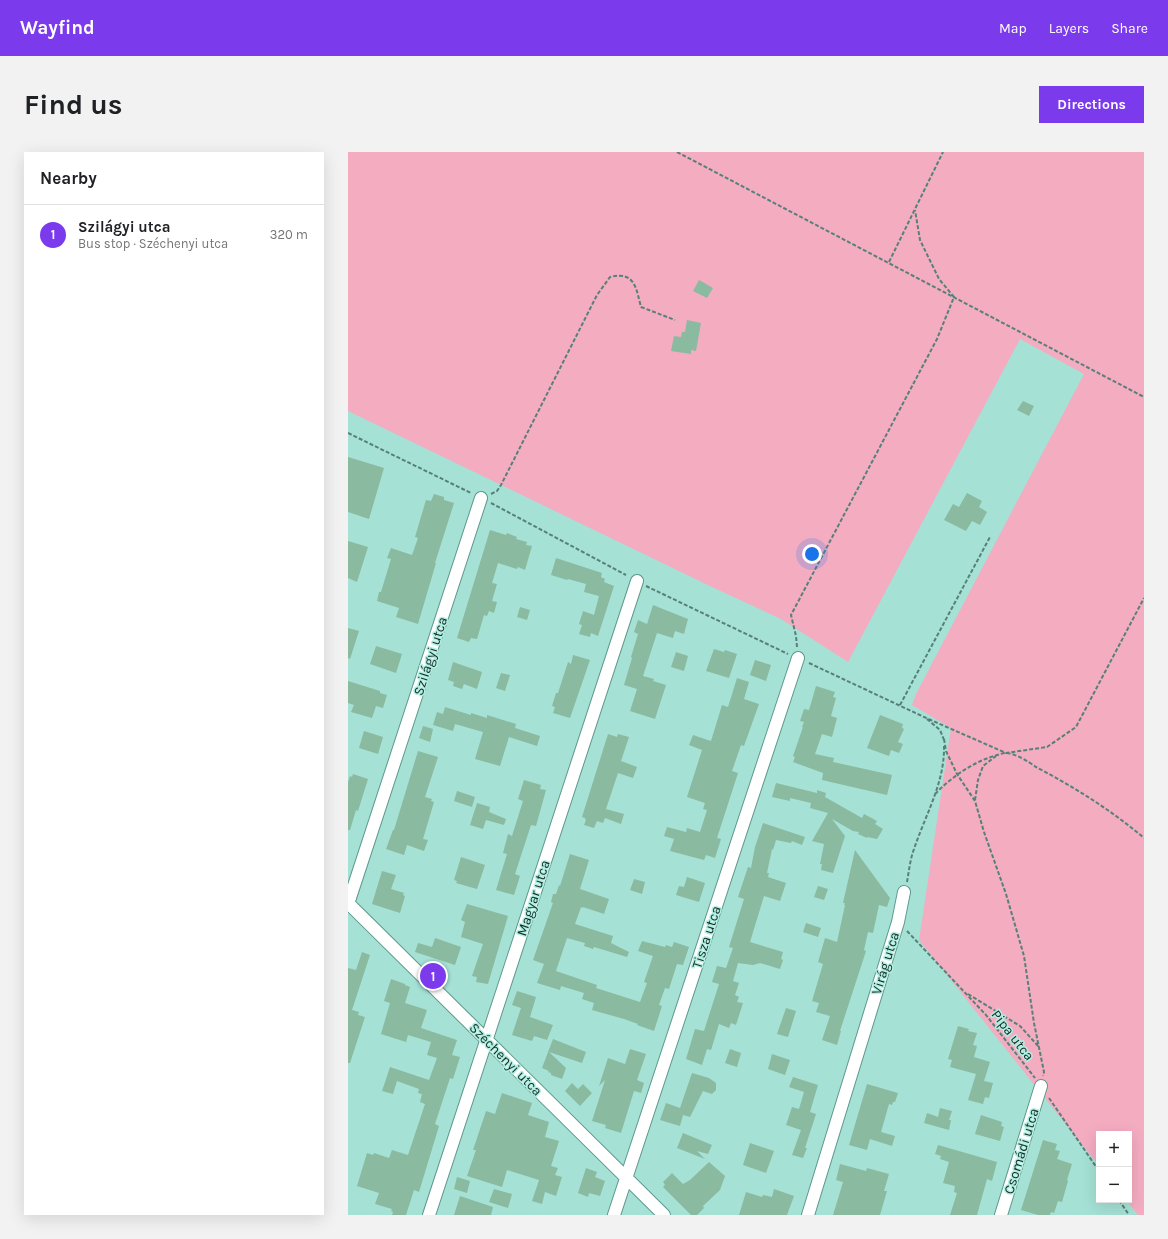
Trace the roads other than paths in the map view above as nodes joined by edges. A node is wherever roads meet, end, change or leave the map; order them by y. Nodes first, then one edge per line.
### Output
1 (481, 498) road end
2 (637, 581) dead end
3 (798, 658) road end
4 (904, 892) road end
5 (348, 904) edge
6 (486, 1040) junction
7 (1041, 1086) road end
8 (626, 1178) junction
9 (429, 1215) edge
10 (614, 1215) edge
11 (664, 1215) edge
12 (808, 1215) edge
13 (1001, 1215) edge

1 - 5 street, Szilágyi utca
2 - 6 street, Magyar utca
3 - 8 street, Tisza utca
4 - 12 street, Virág utca
5 - 6 street, Széchenyi utca
6 - 8 street, Széchenyi utca
6 - 9 street, Magyar utca
7 - 13 street, Csomádi utca
8 - 10 street, Tisza utca
8 - 11 street, Széchenyi utca

